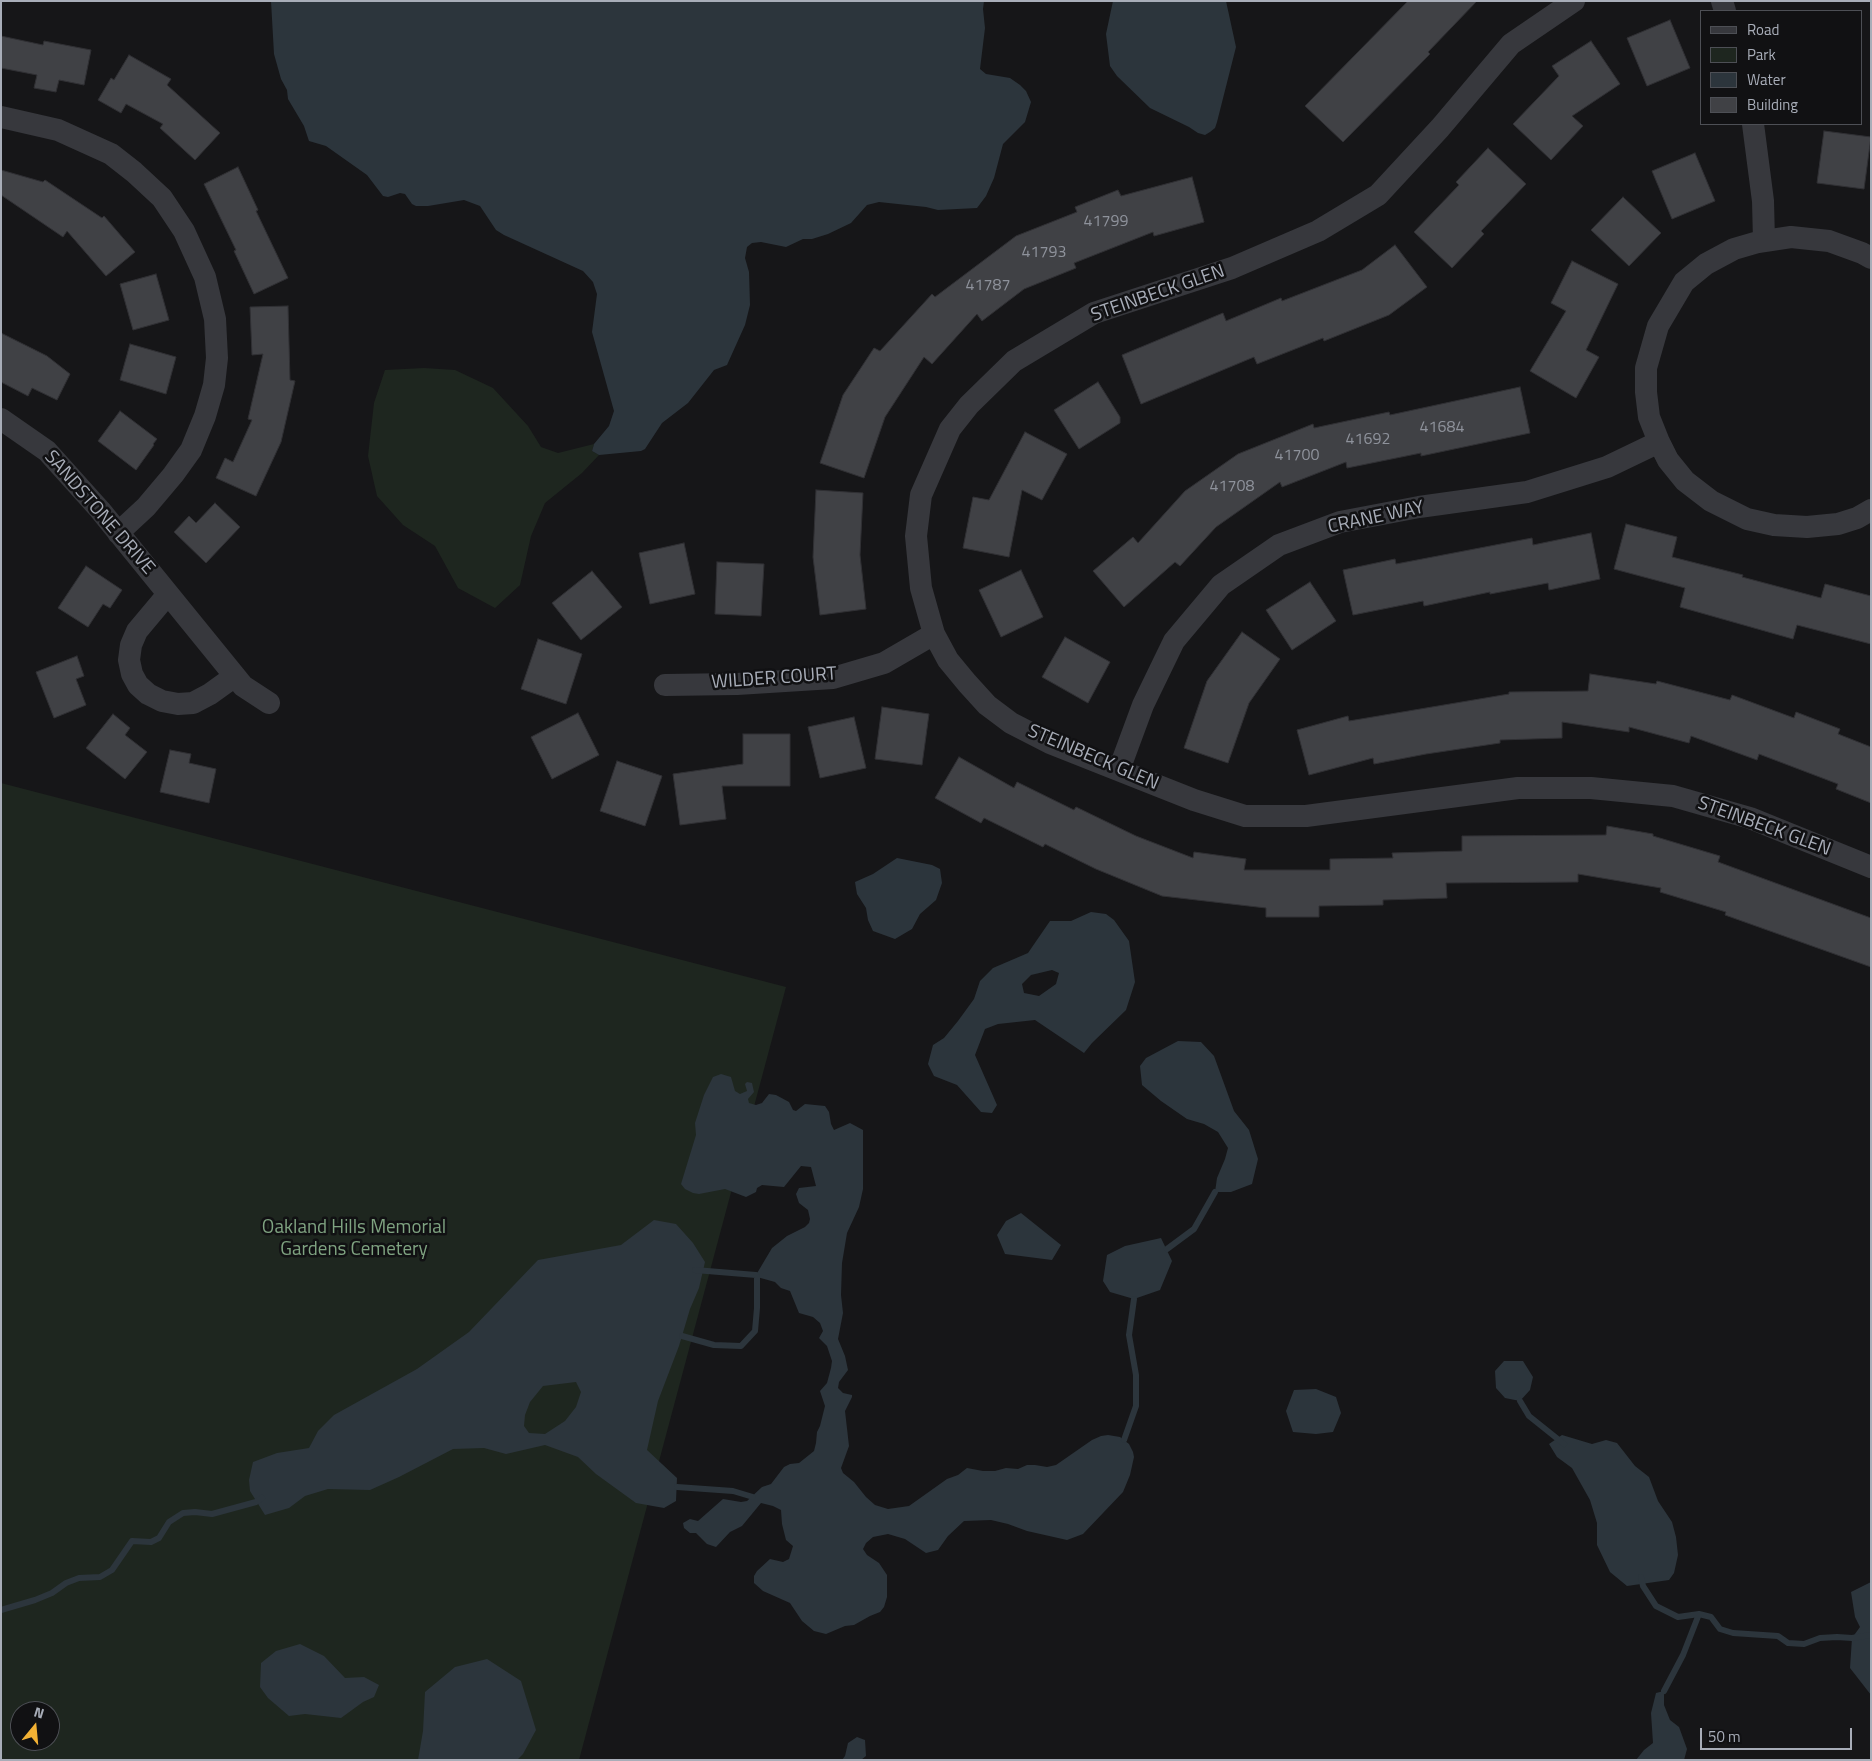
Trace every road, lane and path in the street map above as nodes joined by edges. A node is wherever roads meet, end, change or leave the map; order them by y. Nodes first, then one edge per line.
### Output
1 (1574, 1) edge
2 (1, 117) edge
3 (1753, 125) edge
4 (1764, 241) junction
5 (1871, 258) edge
6 (1, 419) edge
7 (1659, 442) junction
8 (1871, 510) edge
9 (118, 533) junction
10 (168, 594) junction
11 (934, 634) junction
12 (234, 676) junction
13 (665, 685) dead end
14 (269, 703) dead end
15 (1119, 770) junction
16 (1871, 867) edge

1 - 11 street, STEINBECK GLEN
2 - 9 street
3 - 4 street
4 - 5 street
4 - 7 street
6 - 9 street, SANDSTONE DRIVE
7 - 8 street
7 - 15 street, CRANE WAY
9 - 10 street, SANDSTONE DRIVE
10 - 12 street, SANDSTONE DRIVE
10 - 12 street
11 - 13 street, WILDER COURT
11 - 15 street, STEINBECK GLEN
12 - 14 street, SANDSTONE DRIVE
15 - 16 street, STEINBECK GLEN

